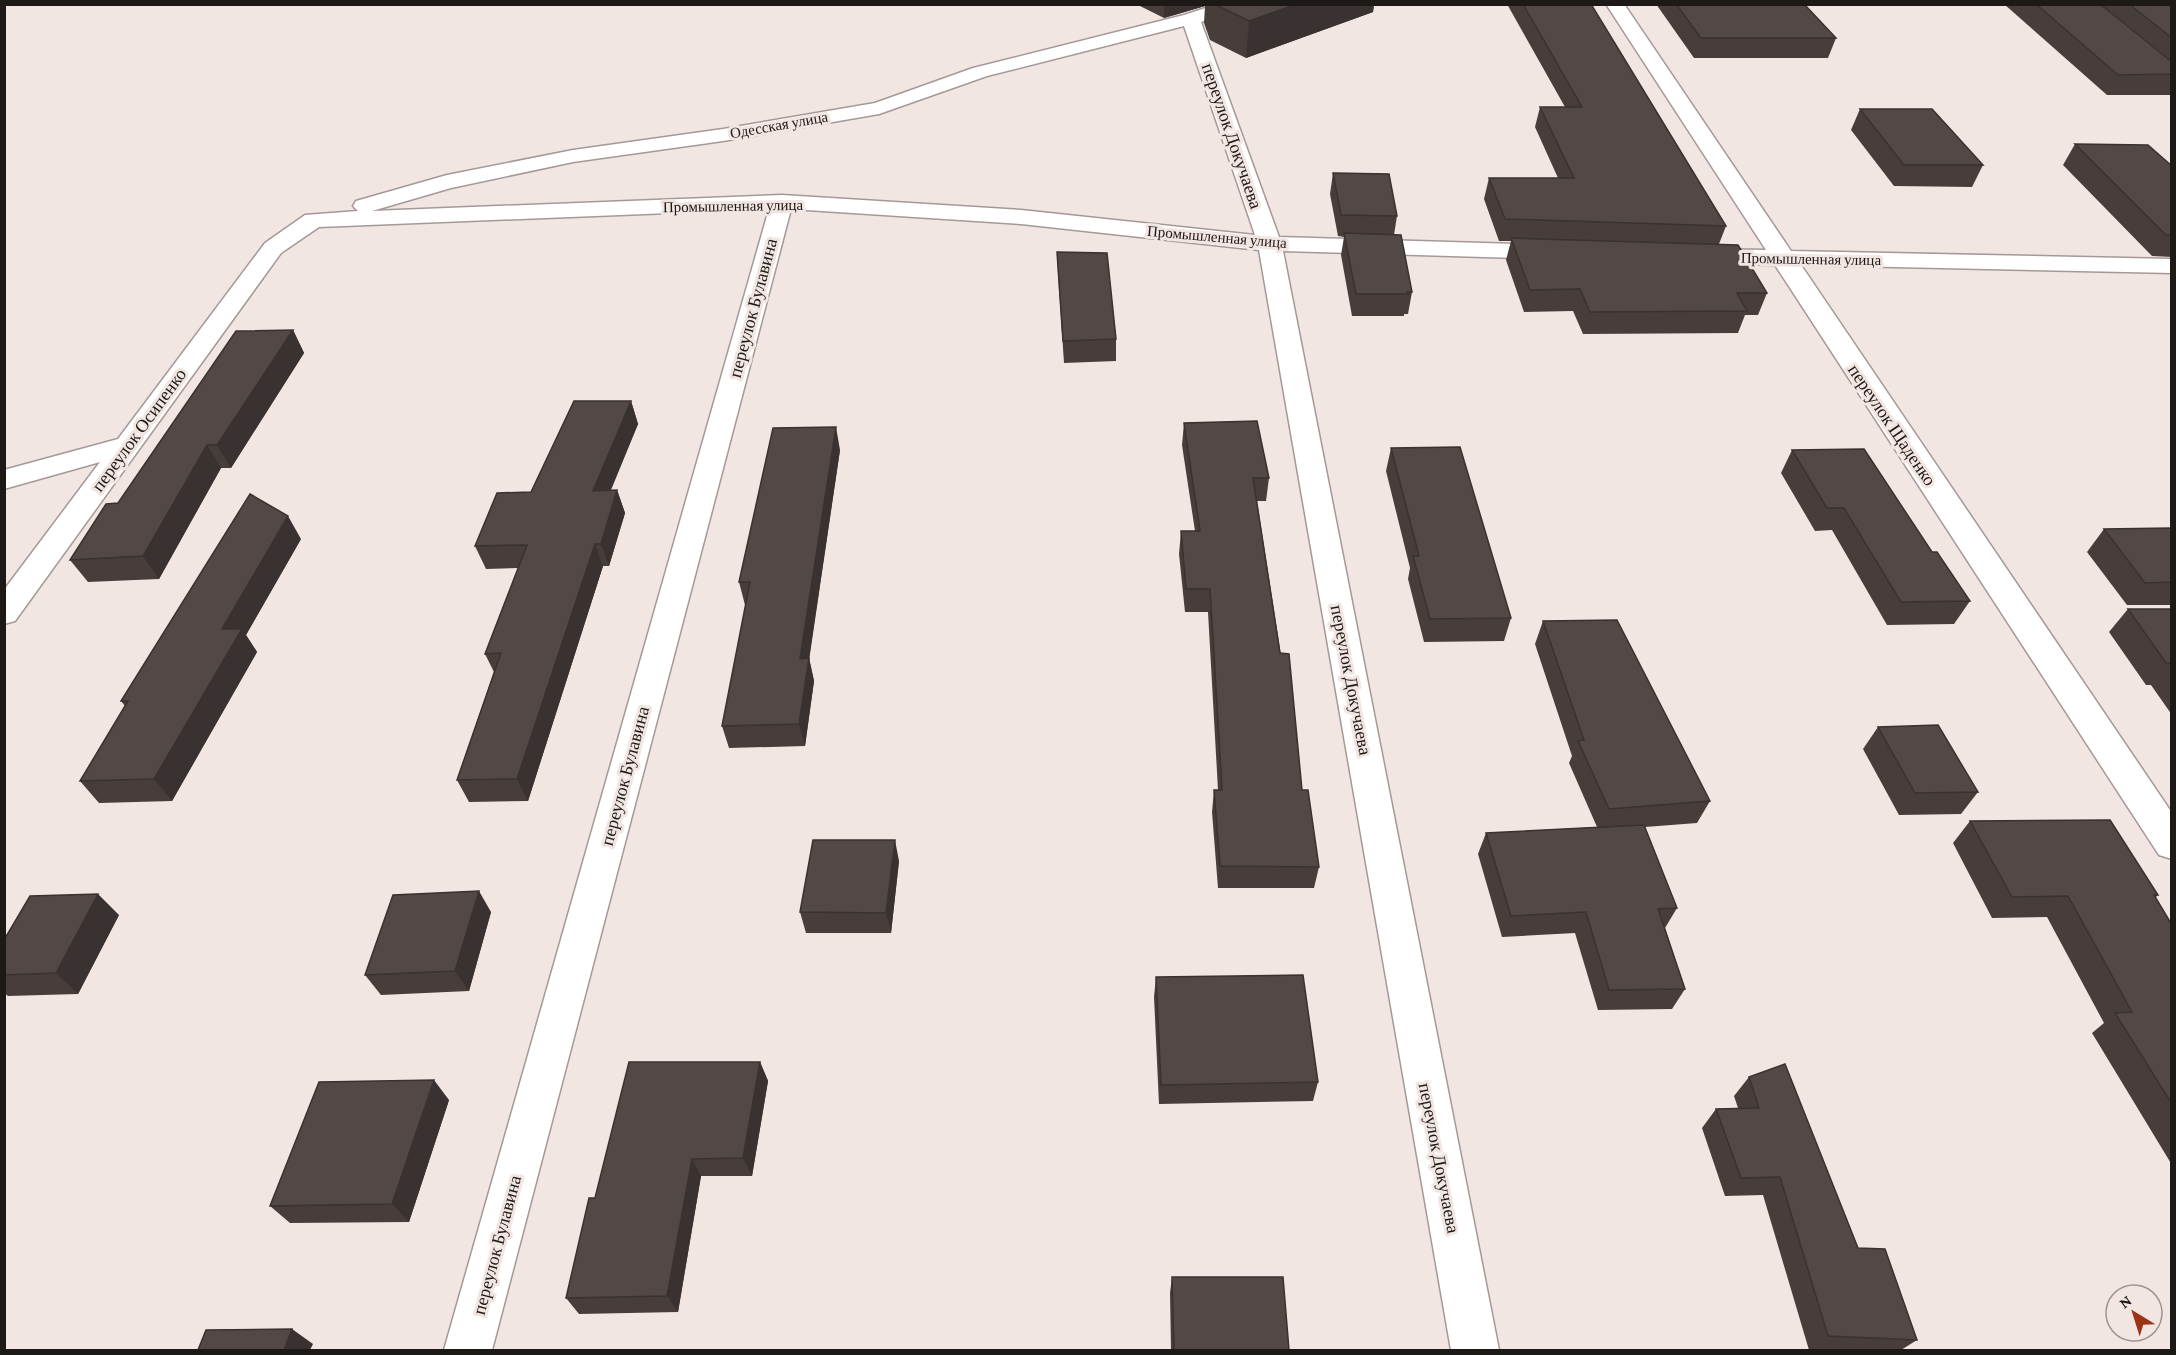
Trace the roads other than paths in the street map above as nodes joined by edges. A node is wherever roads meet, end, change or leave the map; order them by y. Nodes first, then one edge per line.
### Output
1 (1238, 4) edge
2 (1615, 4) edge
3 (1191, 19) junction
4 (782, 202) junction
5 (313, 220) junction
6 (1270, 244) junction
7 (1579, 253) edge
8 (1674, 255) edge
9 (1782, 259) junction
10 (2172, 266) edge
11 (128, 445) junction
12 (4, 480) edge
13 (4, 613) edge
14 (2172, 844) edge
15 (468, 1350) edge
16 (1475, 1350) edge

1 - 3 street, Одесская улица
2 - 9 street, переулок Щаденко
3 - 5 street, Одесская улица
3 - 6 street, переулок Докучаева
4 - 5 street, Промышленная улица
4 - 6 street, Промышленная улица
4 - 15 street, переулок Булавина
5 - 11 street, переулок Осипенко
6 - 7 street, Промышленная улица
6 - 16 street, переулок Докучаева
8 - 9 street, Промышленная улица
9 - 10 street, Промышленная улица
9 - 14 street, переулок Щаденко
11 - 12 street
11 - 13 street, переулок Осипенко

